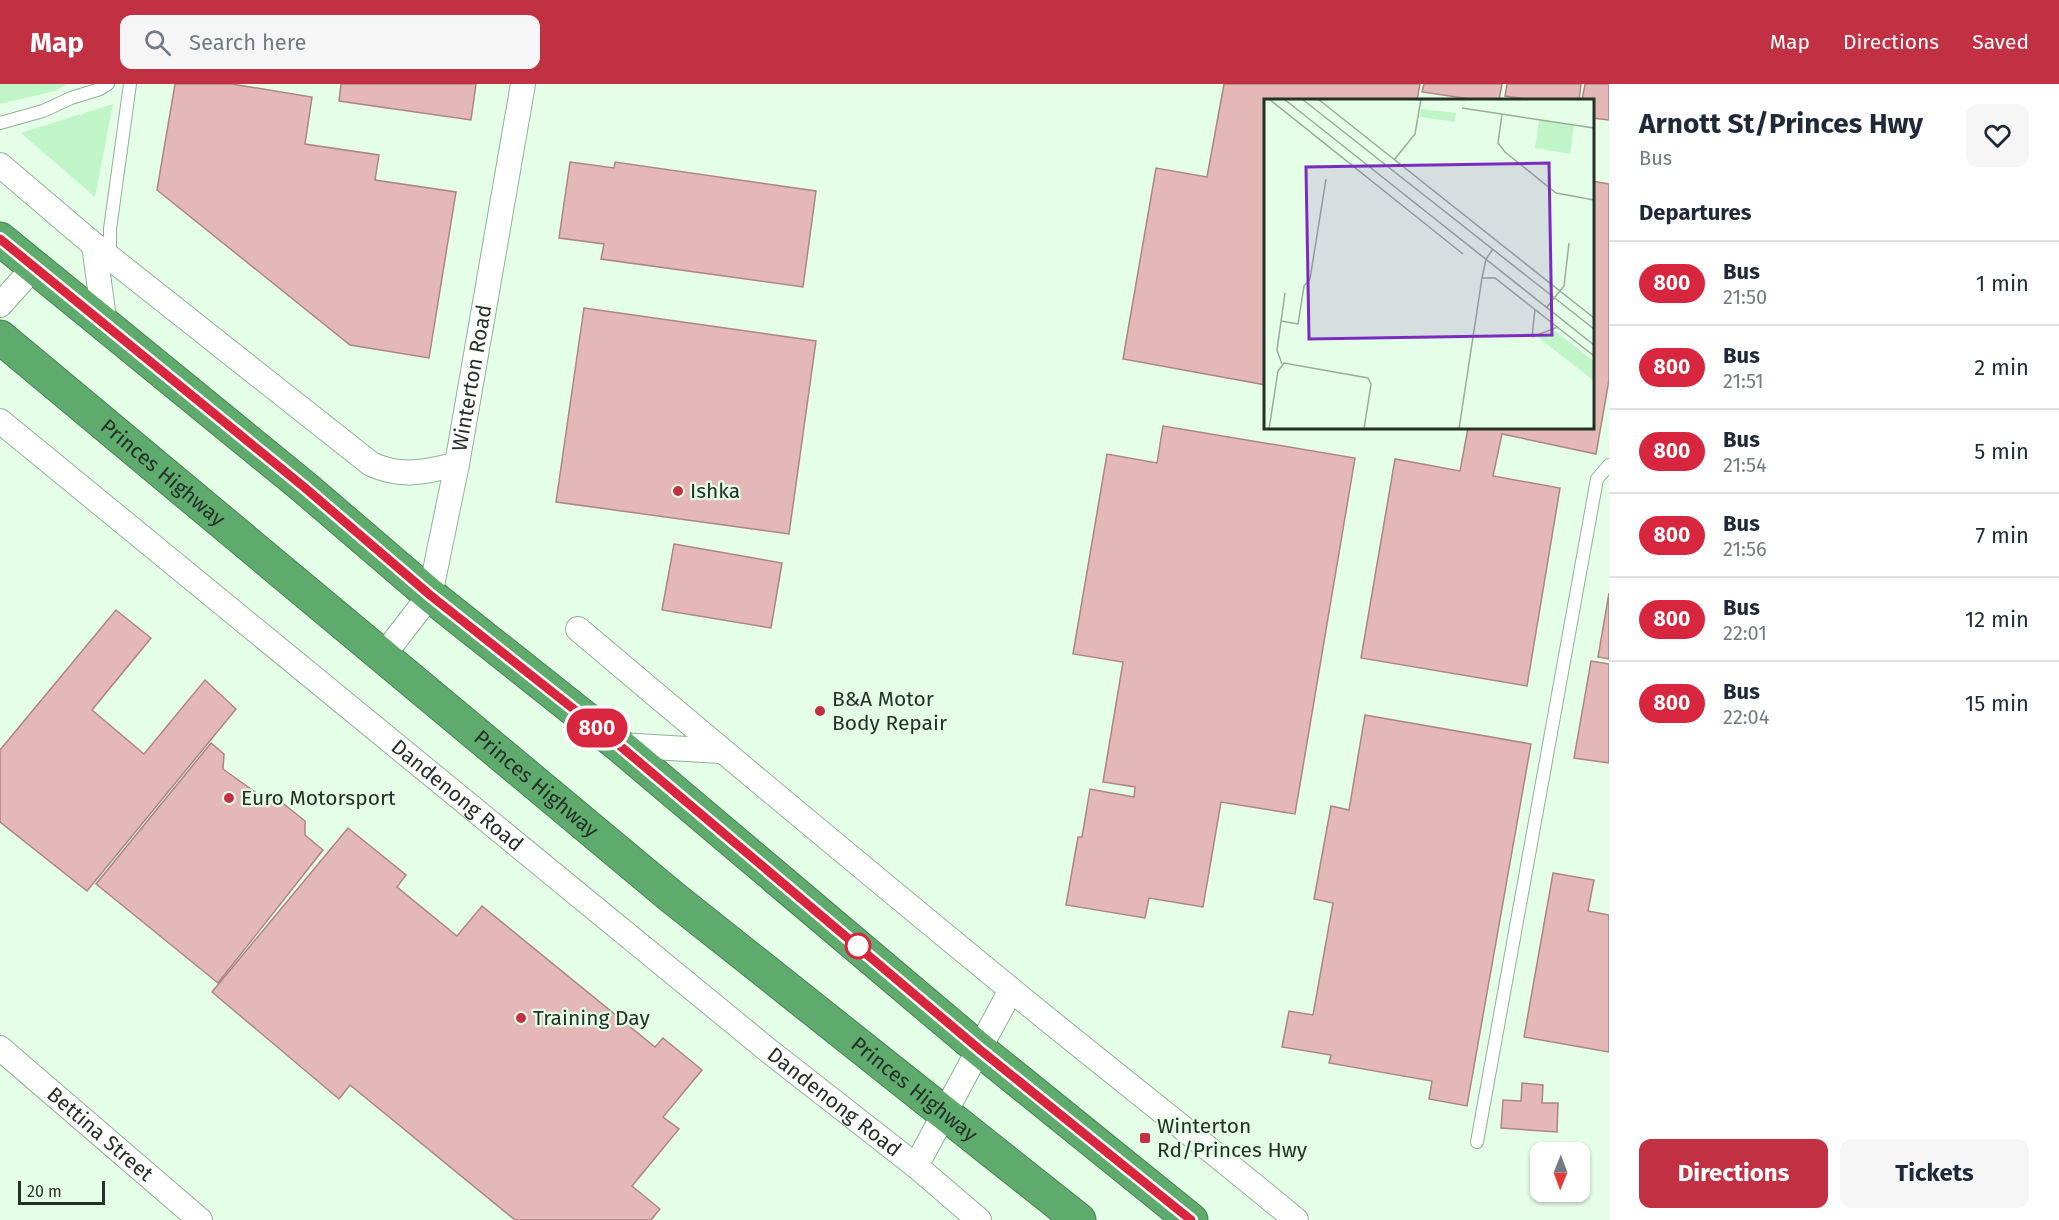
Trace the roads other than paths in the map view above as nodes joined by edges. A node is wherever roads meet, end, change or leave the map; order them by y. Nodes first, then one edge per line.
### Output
1 (108, 84) edge
2 (130, 84) edge
3 (523, 84) edge
4 (0, 123) edge
5 (0, 165) edge
6 (0, 239) edge
7 (102, 250) junction
8 (34, 267) junction
9 (0, 305) edge
10 (105, 326) junction
11 (0, 337) edge
12 (0, 421) edge
13 (457, 465) junction
14 (1609, 465) edge
15 (430, 595) junction
16 (578, 629) dead end
17 (382, 656) junction
18 (619, 745) junction
19 (721, 751) junction
20 (1011, 990) junction
21 (0, 1048) edge
22 (979, 1049) junction
23 (945, 1112) junction
24 (1477, 1142) dead end
25 (916, 1166) junction
26 (200, 1220) edge
27 (979, 1220) edge
28 (1079, 1220) edge
29 (1191, 1220) edge
30 (1296, 1220) edge

1 - 4 lane
2 - 7 lane
3 - 13 street, Winterton Road
5 - 7 street
6 - 8 highway
7 - 10 street
7 - 13 street
8 - 9 street
8 - 10 highway
10 - 15 highway
11 - 17 highway, Princes Highway
12 - 25 street, Dandenong Road
13 - 15 street, Winterton Road
14 - 24 lane
15 - 17 street, Winterton Road
15 - 18 highway
16 - 19 street
17 - 23 highway, Princes Highway
18 - 19 street
18 - 22 highway
19 - 20 street
20 - 22 street, Dandenong Road
20 - 30 street
21 - 26 street, Bettina Street
22 - 23 street, Dandenong Road
22 - 29 highway
23 - 25 street, Dandenong Road
23 - 28 highway, Princes Highway
25 - 27 street, Dandenong Road

